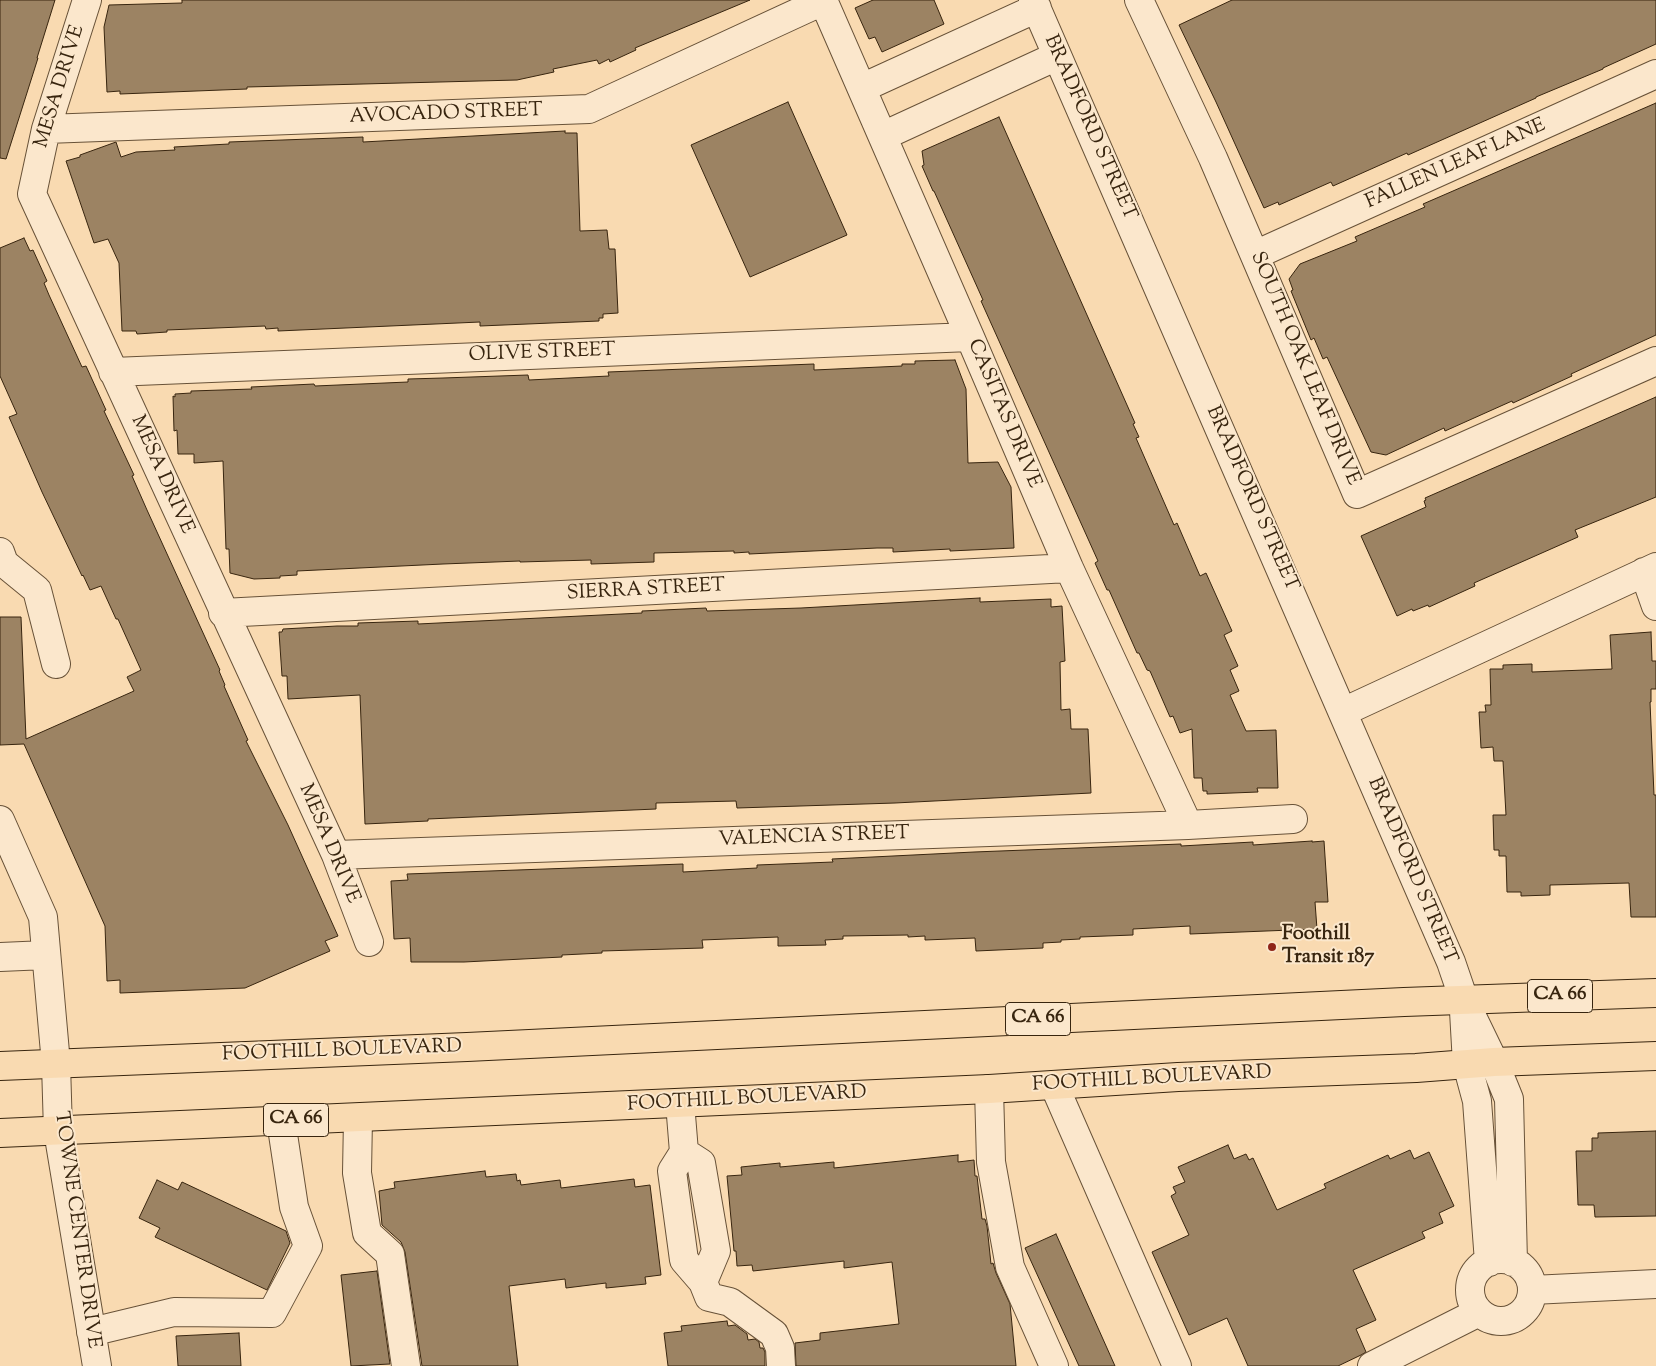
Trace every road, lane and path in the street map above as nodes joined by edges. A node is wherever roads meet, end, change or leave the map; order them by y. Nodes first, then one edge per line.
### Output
1 (87, 0) edge
2 (823, 0) edge
3 (1143, 1) edge
4 (1035, 4) edge
5 (1057, 56) junction
6 (1656, 74) edge
7 (862, 88) junction
8 (46, 129) junction
9 (883, 136) junction
10 (1255, 255) junction
11 (970, 337) junction
12 (1656, 361) edge
13 (113, 372) junction
14 (0, 552) edge
15 (1069, 568) junction
16 (1650, 569) edge
17 (1656, 606) edge
18 (223, 613) junction
19 (56, 664) dead end
20 (1343, 712) junction
21 (1293, 819) dead end
22 (0, 820) edge
23 (1188, 825) junction
24 (336, 854) junction
25 (369, 942) dead end
26 (46, 955) junction
27 (0, 957) edge
28 (1656, 993) edge
29 (1464, 1000) junction
30 (1656, 1056) edge
31 (1494, 1062) junction
32 (56, 1064) junction
33 (1467, 1064) junction
34 (0, 1066) edge
35 (1054, 1085) junction
36 (989, 1089) junction
37 (680, 1103) junction
38 (358, 1118) junction
39 (281, 1121) junction
40 (58, 1131) junction
41 (0, 1133) edge
42 (1501, 1262) junction
43 (1656, 1284) edge
44 (1532, 1290) junction
45 (1479, 1312) junction
46 (91, 1332) junction
47 (97, 1366) edge
48 (406, 1366) edge
49 (781, 1366) edge
50 (1054, 1366) edge
51 (1177, 1366) edge
52 (1372, 1366) edge

1 - 8 street, MESA DRIVE
2 - 7 street, CASITAS DRIVE
2 - 8 street, AVOCADO STREET
3 - 10 street, SOUTH OAK LEAF DRIVE
4 - 5 street, BRADFORD STREET
4 - 7 street
5 - 9 street
5 - 20 street, BRADFORD STREET
6 - 10 street, FALLEN LEAF LANE
7 - 9 street, CASITAS DRIVE
8 - 13 street, MESA DRIVE
9 - 11 street, CASITAS DRIVE
10 - 12 street, SOUTH OAK LEAF DRIVE
11 - 13 street, OLIVE STREET
11 - 15 street, CASITAS DRIVE
13 - 18 street, MESA DRIVE
14 - 19 street
15 - 18 street, SIERRA STREET
15 - 23 street, CASITAS DRIVE
16 - 17 street
16 - 20 street
18 - 24 street, MESA DRIVE
20 - 29 street, BRADFORD STREET
21 - 23 street, VALENCIA STREET
22 - 26 street, TOWNE CENTER DRIVE
23 - 24 street, VALENCIA STREET
24 - 25 street, MESA DRIVE
26 - 27 street
26 - 32 street, TOWNE CENTER DRIVE
28 - 29 main road, CA 66
29 - 31 street
29 - 32 main road, FOOTHILL BOULEVARD / CA 66
29 - 33 street
30 - 31 main road, CA 66
31 - 33 main road, FOOTHILL BOULEVARD / CA 66
31 - 42 street
32 - 34 main road, FOOTHILL BOULEVARD / CA 66
32 - 40 street, TOWNE CENTER DRIVE
33 - 35 main road, FOOTHILL BOULEVARD / CA 66
33 - 42 street
35 - 36 main road, FOOTHILL BOULEVARD / CA 66
35 - 51 street
36 - 37 main road, FOOTHILL BOULEVARD / CA 66
36 - 50 street
37 - 38 main road, FOOTHILL BOULEVARD / CA 66
37 - 49 street
38 - 39 main road, FOOTHILL BOULEVARD / CA 66
38 - 48 street
39 - 40 main road, FOOTHILL BOULEVARD / CA 66
39 - 46 street
40 - 41 main road, FOOTHILL BOULEVARD / CA 66
40 - 46 street, TOWNE CENTER DRIVE
42 - 44 street
42 - 45 street
43 - 44 street
44 - 45 street
45 - 52 street
46 - 47 street, TOWNE CENTER DRIVE

